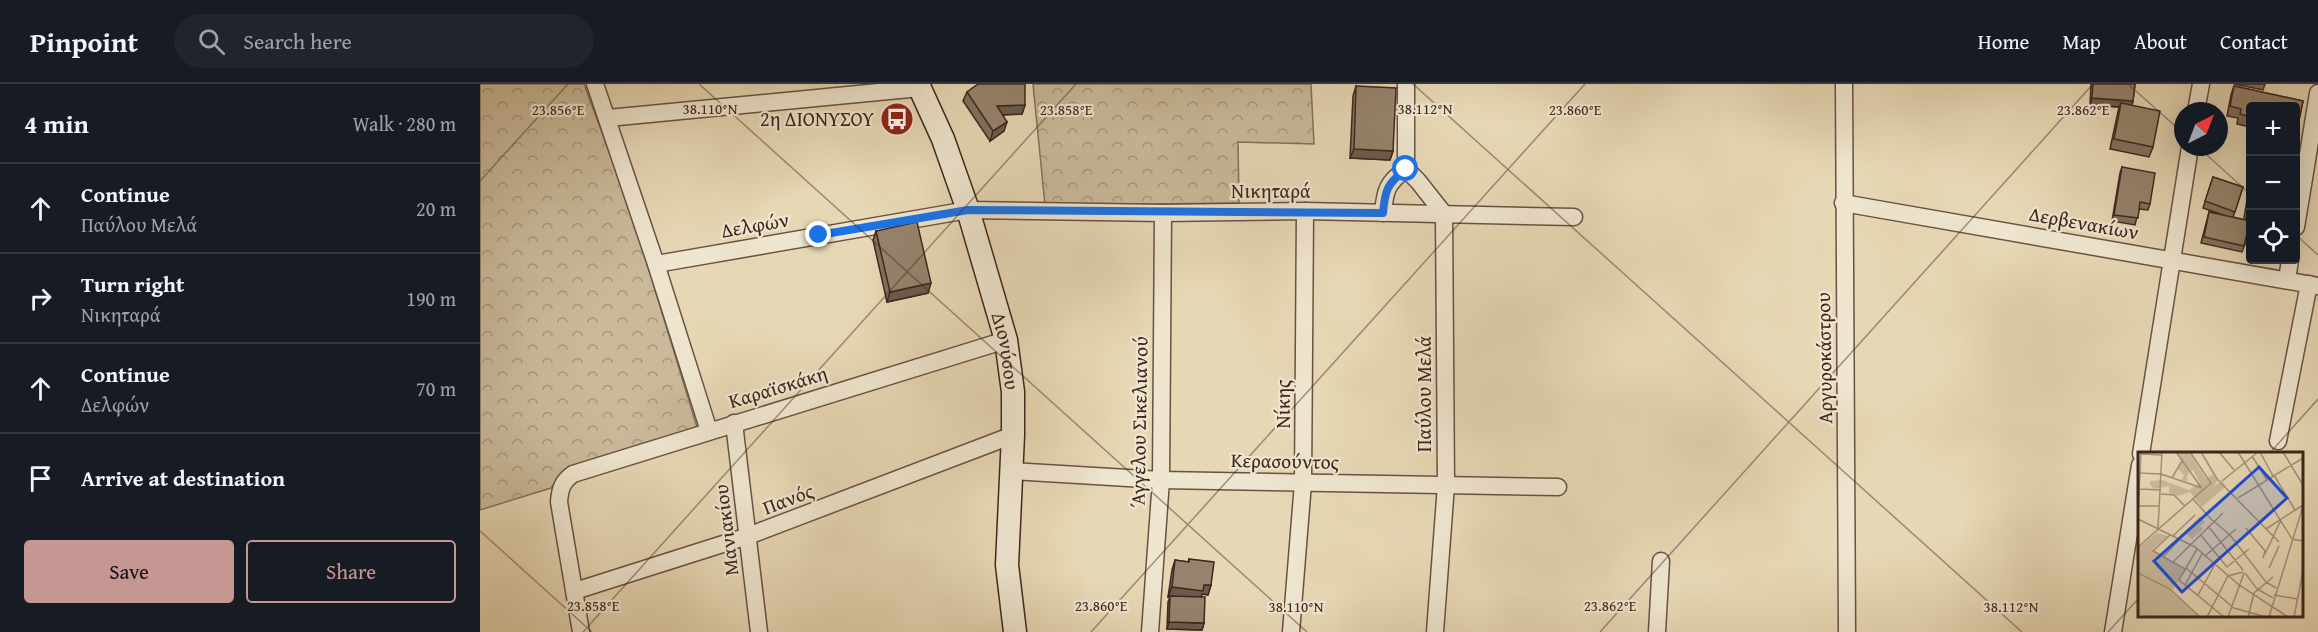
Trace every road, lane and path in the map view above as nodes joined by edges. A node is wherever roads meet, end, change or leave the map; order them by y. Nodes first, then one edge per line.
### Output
1 (595, 84) edge
2 (1406, 84) edge
3 (1844, 84) edge
4 (2201, 84) edge
5 (919, 86) edge
6 (2318, 93) edge
7 (2198, 102) edge
8 (608, 118) junction
9 (2189, 156) edge
10 (1406, 169) junction
11 (1843, 203) junction
12 (968, 210) junction
13 (2298, 210) edge
14 (1305, 212) junction
15 (1163, 213) junction
16 (1383, 213) junction
17 (1444, 214) junction
18 (1574, 217) dead end
19 (2172, 259) junction
20 (656, 264) junction
21 (2289, 264) edge
22 (2287, 280) junction
23 (2313, 285) edge
24 (1006, 340) junction
25 (734, 423) junction
26 (709, 431) junction
27 (1013, 435) junction
28 (2278, 441) dead end
29 (2141, 452) edge
30 (1011, 471) junction
31 (2138, 471) edge
32 (1161, 480) junction
33 (1303, 483) junction
34 (1446, 485) junction
35 (1558, 487) dead end
36 (748, 537) junction
37 (1661, 561) dead end
38 (575, 591) junction
39 (581, 632) edge
40 (759, 632) edge
41 (1015, 632) edge
42 (1150, 632) edge
43 (1291, 632) edge
44 (1435, 632) edge
45 (1657, 632) edge
46 (1847, 632) edge
47 (2113, 632) edge

1 - 8 street
2 - 10 street
3 - 11 street, Αργυροκάστρου
4 - 7 street
5 - 8 street
5 - 12 main road, Διονύσου
6 - 13 street
8 - 20 street
9 - 19 street
10 - 16 street
10 - 17 street
11 - 19 street, Δερβενακίων
11 - 46 street, Αργυροκάστρου
12 - 15 street, Νικηταρά
12 - 20 street, Δελφών
12 - 24 main road, Διονύσου
14 - 15 street, Νικηταρά
14 - 16 street, Νικηταρά
14 - 33 street, Νίκης
15 - 32 street, Άγγελου Σικελιανού
16 - 17 street, Νικηταρά
17 - 18 street, Νικηταρά
17 - 34 street, Παύλου Μελά
19 - 22 street, Δερβενακίων
19 - 29 street
20 - 26 street
21 - 22 street
22 - 23 street, Δερβενακίων
23 - 28 street
24 - 25 street, Καραϊσκάκη
24 - 27 main road, Διονύσου
25 - 26 street, Καραϊσκάκη
25 - 36 street, Μανιακίου
26 - 38 street, Καραϊσκάκη
27 - 30 main road, Διονύσου
27 - 36 street, Πανός
30 - 32 street, Κερασούντος
30 - 41 main road, Διονύσου
31 - 47 street
32 - 33 street, Κερασούντος
32 - 42 street, Άγγελου Σικελιανού
33 - 34 street, Κερασούντος
33 - 43 street, Νίκης
34 - 35 street, Κερασούντος
34 - 44 street, Παύλου Μελά
36 - 38 street, Πανός
36 - 40 street, Μανιακίου
37 - 45 street
38 - 39 street

